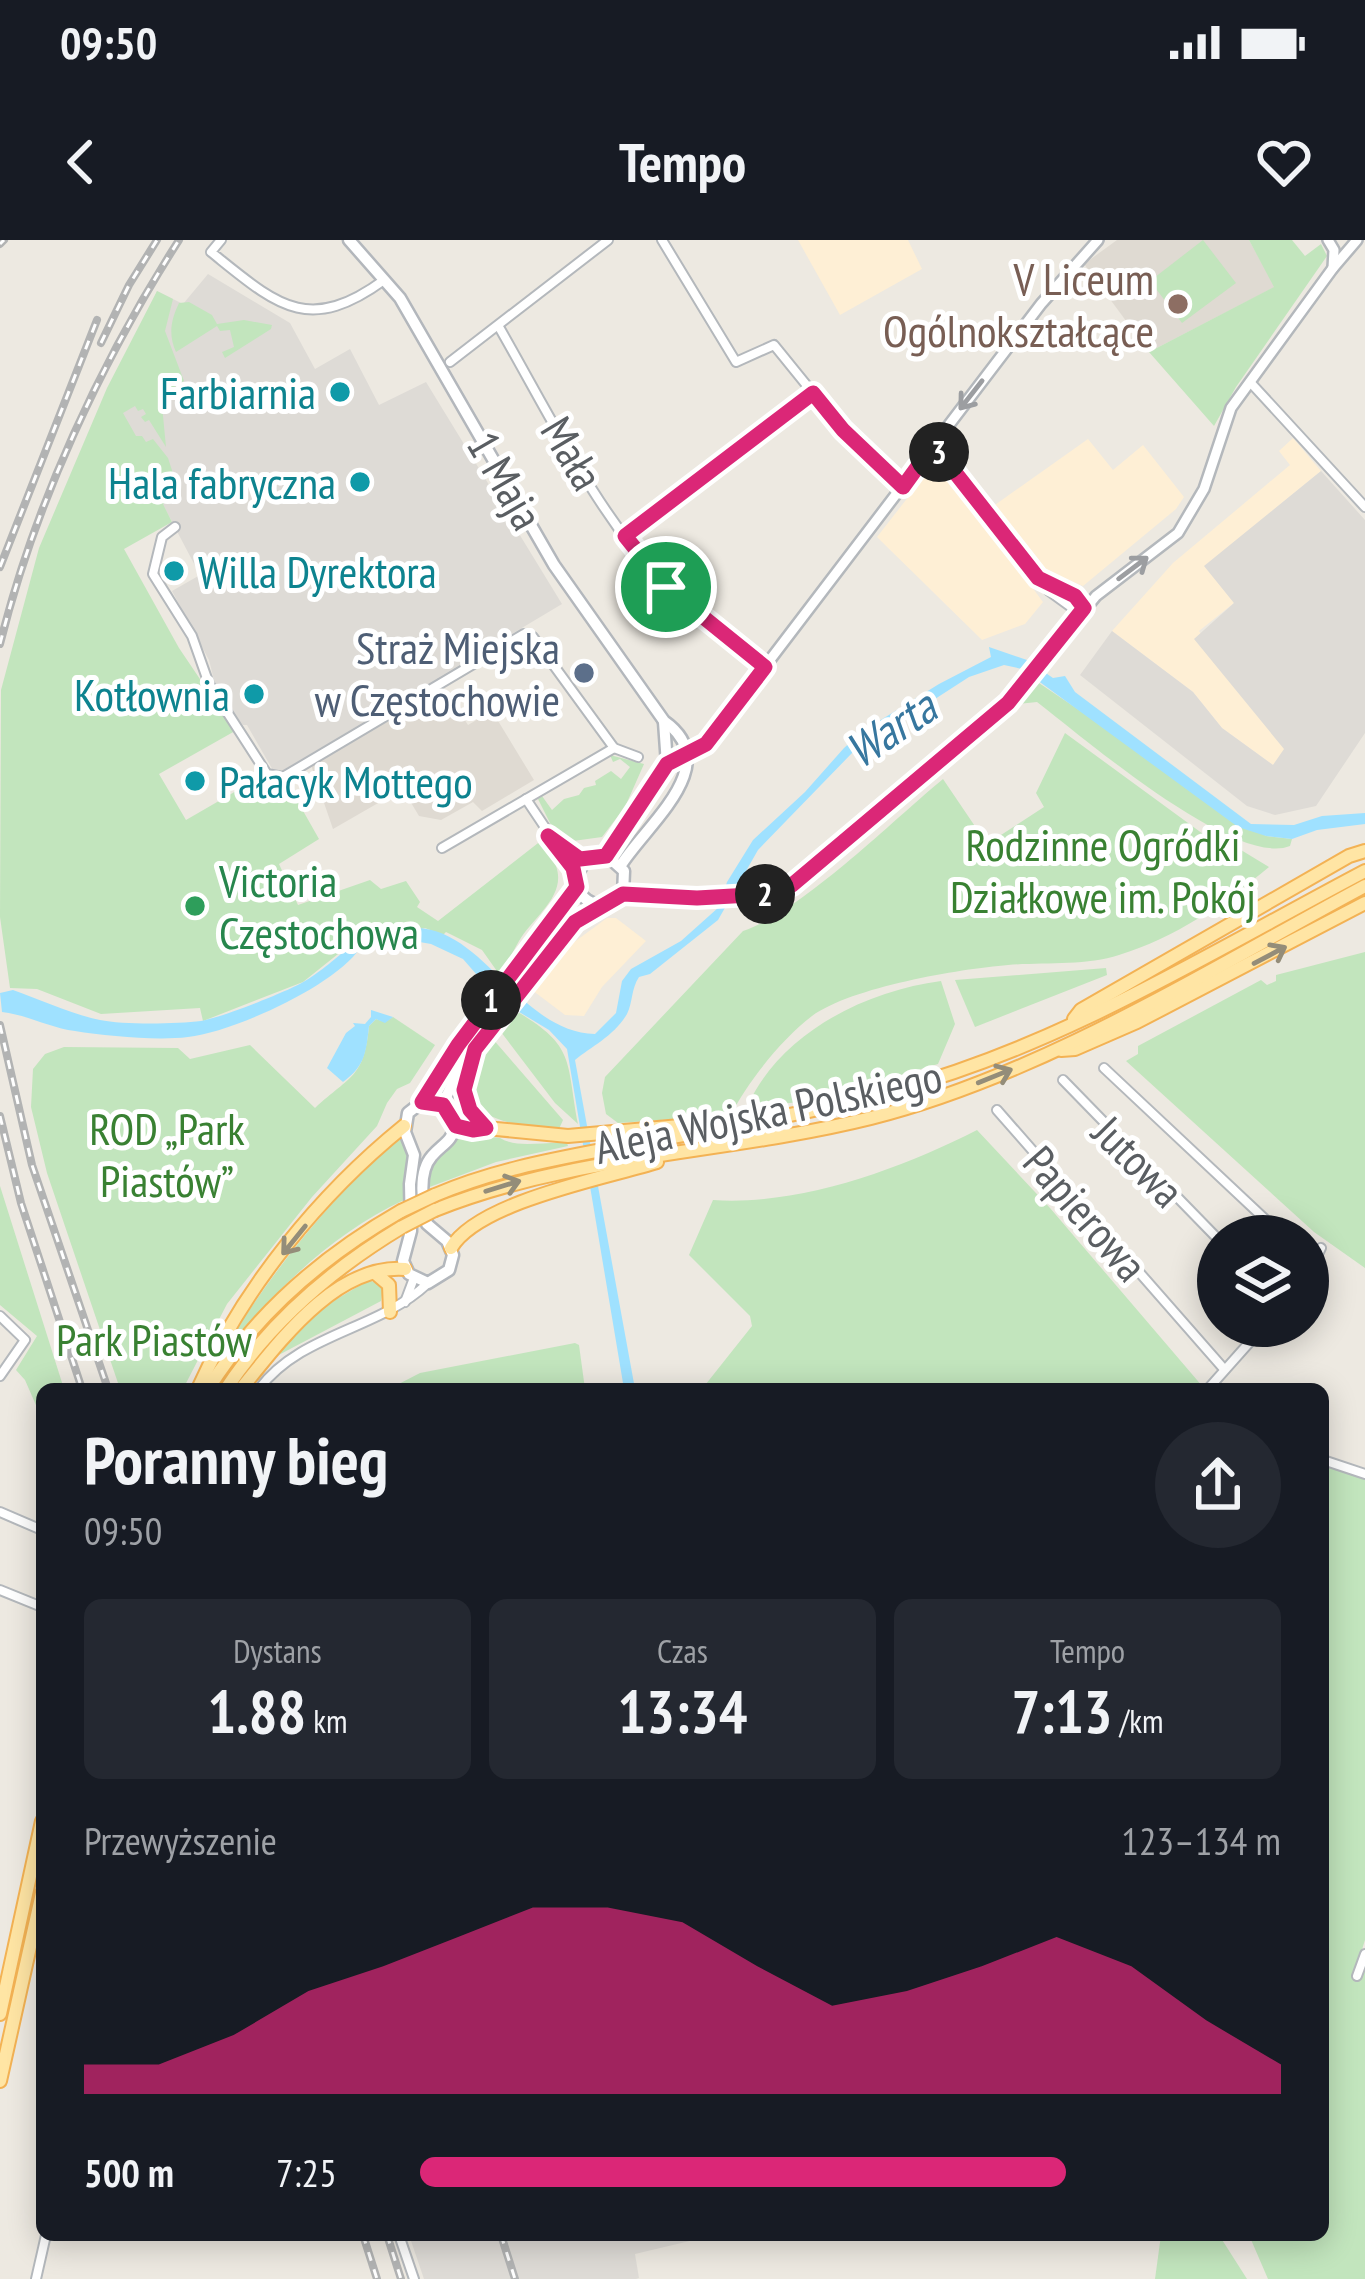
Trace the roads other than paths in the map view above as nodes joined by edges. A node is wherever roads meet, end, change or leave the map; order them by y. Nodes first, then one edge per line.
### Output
1 (221, 240) edge
2 (349, 240) edge
3 (608, 240) edge
4 (662, 240) edge
5 (1097, 240) edge
6 (1328, 240) edge
7 (1357, 240) edge
8 (1333, 268) junction
9 (385, 279) junction
10 (499, 327) junction
11 (450, 362) dead end
12 (1250, 382) junction
13 (813, 393) junction
14 (932, 447) junction
15 (903, 487) junction
16 (1365, 507) edge
17 (175, 527) dead end
18 (625, 536) junction
19 (1084, 608) junction
20 (765, 667) junction
21 (664, 721) junction
22 (614, 748) junction
23 (689, 752) junction
24 (638, 757) dead end
25 (667, 764) junction
26 (526, 799) junction
27 (548, 836) junction
28 (442, 848) dead end
29 (1365, 851) edge
30 (606, 856) junction
31 (586, 861) junction
32 (621, 865) junction
33 (1365, 871) edge
34 (577, 881) junction
35 (1365, 886) edge
36 (623, 894) junction
37 (1365, 903) edge
38 (602, 905) junction
39 (1069, 1024) junction
40 (475, 1049) junction
41 (1054, 1050) junction
42 (1104, 1068) dead end
43 (1063, 1081) dead end
44 (422, 1102) junction
45 (443, 1105) junction
46 (997, 1109) dead end
47 (404, 1126) junction
48 (456, 1126) junction
49 (486, 1128) junction
50 (608, 1156) junction
51 (573, 1161) junction
52 (1261, 1215) edge
53 (1197, 1218) edge
54 (451, 1247) junction
55 (375, 1273) junction
56 (410, 1273) junction
57 (428, 1282) junction
58 (405, 1302) junction
59 (390, 1312) junction
60 (0, 1316) edge
61 (1244, 1347) edge
62 (1224, 1369) junction
63 (0, 1376) edge
64 (201, 1383) edge
65 (213, 1383) edge
66 (230, 1383) edge
67 (246, 1383) edge
68 (264, 1383) edge
69 (1213, 1383) edge
70 (1329, 1462) edge
71 (1365, 1474) edge
72 (0, 1512) edge
73 (36, 1527) edge
74 (0, 1590) edge
75 (36, 1605) edge
76 (36, 1849) edge
77 (36, 1920) edge
78 (1365, 1954) edge
79 (1357, 1976) dead end
80 (0, 2014) edge
81 (0, 2081) edge
82 (45, 2241) edge
83 (401, 2241) edge
84 (36, 2279) edge
85 (414, 2279) edge

1 - 9 street
2 - 9 main road, 1 Maja
3 - 10 street
4 - 13 street
5 -> 14 street
6 - 8 street
7 - 8 street
8 - 12 street
9 - 21 main road, 1 Maja
10 - 11 street
10 - 18 street, Mała
12 - 16 street
19 -> 12 street
13 - 15 street
13 - 18 street
14 - 15 street
14 - 19 street
15 - 20 street
17 - 22 street
18 - 20 street, Mała
19 - 36 street
20 - 23 street
21 - 23 main road, 1 Maja
21 - 25 main road
22 - 24 street
22 - 26 street
23 - 25 street
23 - 32 main road
25 - 30 main road
26 - 27 street
26 - 28 street
27 - 31 street
27 - 34 street
29 - 39 main road
30 - 31 main road
30 - 32 main road
31 - 34 main road
32 - 36 main road
33 - 39 main road, Aleja Wojska Polskiego
34 - 38 main road
34 - 44 main road
35 - 41 main road, Aleja Wojska Polskiego
36 - 38 main road
41 -> 37 main road
38 - 40 main road
39 - 50 main road, Aleja Wojska Polskiego
40 - 45 main road
40 - 49 main road
50 -> 41 main road, Aleja Wojska Polskiego
42 - 52 street
43 - 53 street, Jutowa
44 - 45 main road
44 - 47 main road
45 - 48 main road
46 - 62 street, Papierowa
47 - 56 main road
47 -> 64 main road
48 - 49 main road
48 - 54 main road
49 - 50 main road
50 - 51 main road, Aleja Wojska Polskiego
50 - 54 main road
51 - 65 main road, Aleja Wojska Polskiego, bridge
66 -> 51 main road, Aleja Wojska Polskiego, bridge
54 - 57 main road
55 - 56 main road
55 - 59 main road
55 - 67 main road
56 - 57 main road
56 - 58 street
57 - 58 street
58 - 59 street
59 - 68 street
60 - 63 street
61 - 62 street
62 - 69 street
70 - 71 street
72 - 73 street
74 - 75 street
76 - 80 main road
77 - 81 main road
78 - 79 street
82 - 84 street
83 - 85 street

